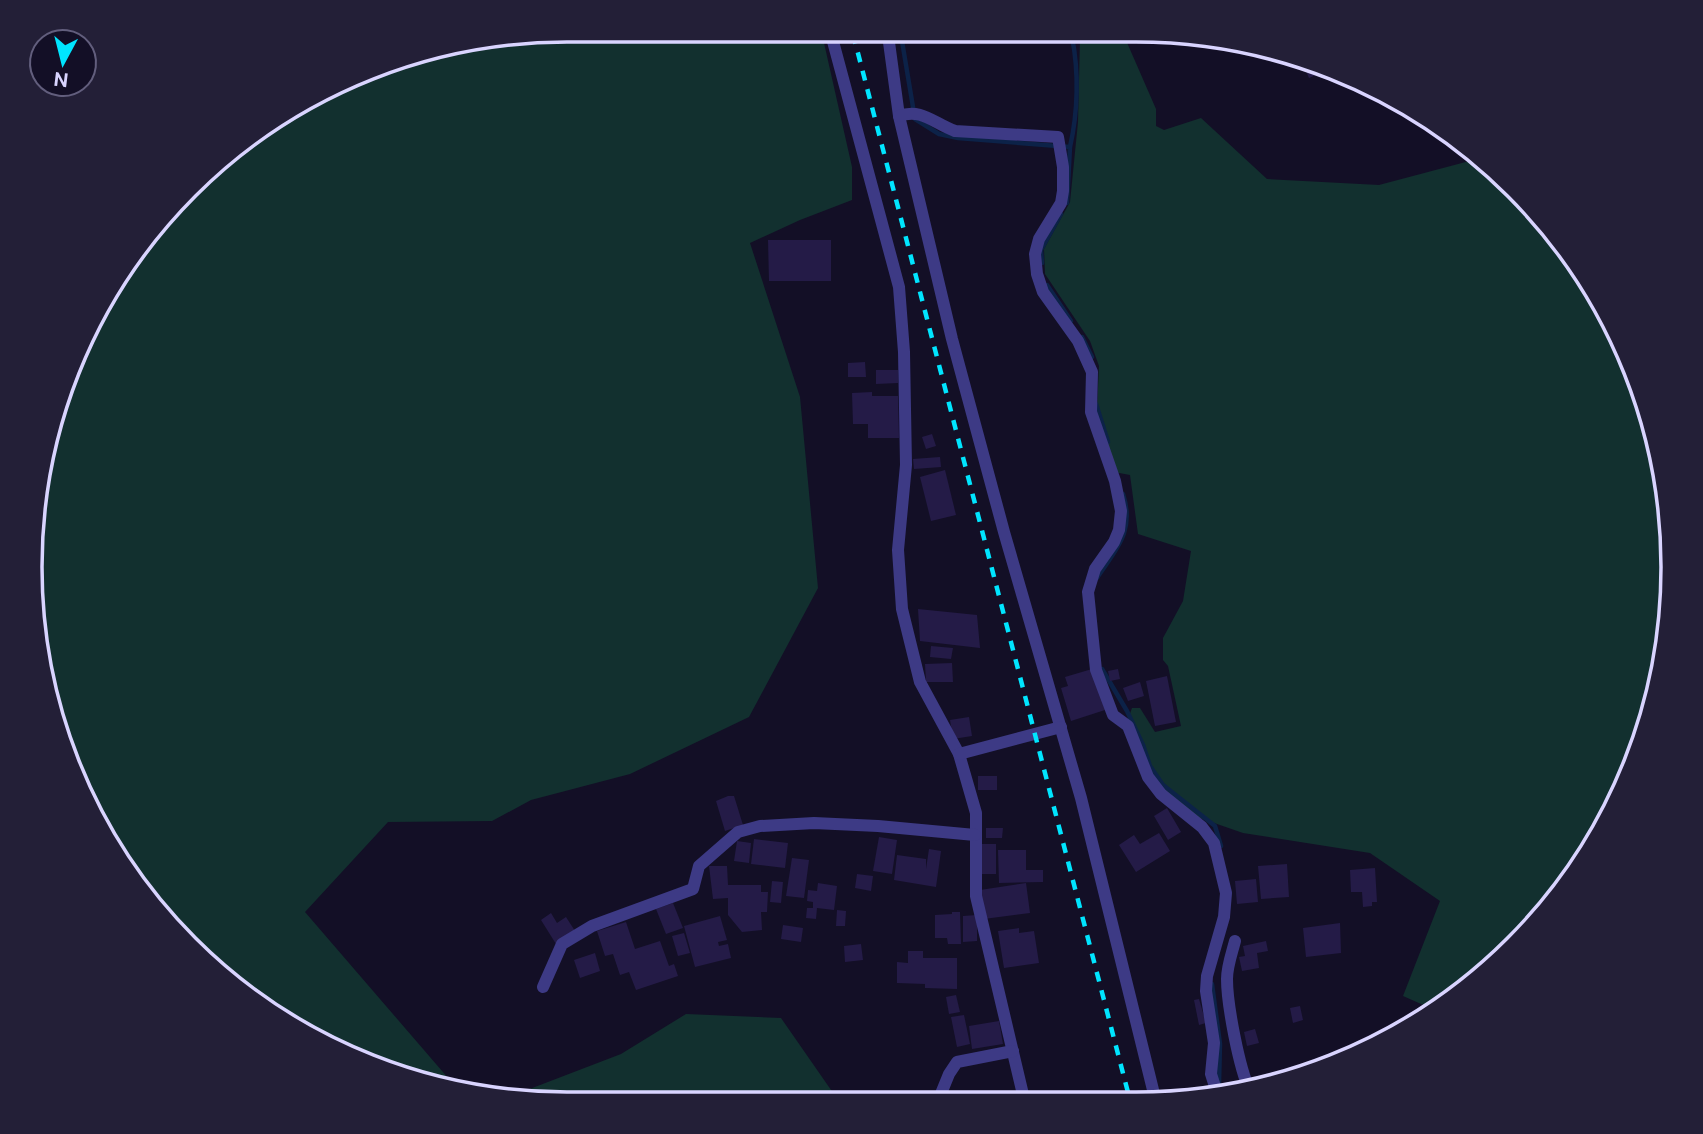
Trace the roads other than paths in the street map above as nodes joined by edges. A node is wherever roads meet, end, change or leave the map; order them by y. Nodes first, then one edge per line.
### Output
1 (833, 42) edge
2 (890, 42) edge
3 (909, 113) junction
4 (1060, 727) junction
5 (959, 754) junction
6 (975, 835) junction
7 (1235, 941) dead end
8 (543, 987) dead end
9 (1013, 1051) junction
10 (1247, 1080) edge
11 (1215, 1086) edge
12 (1153, 1091) edge
13 (942, 1092) edge
14 (1023, 1092) edge

1 - 5 street
2 - 3 street
3 - 4 street
3 - 11 street
4 - 5 street
4 - 12 street
5 - 6 street
6 - 8 street
6 - 9 street
7 - 10 street
9 - 13 street
9 - 14 street

